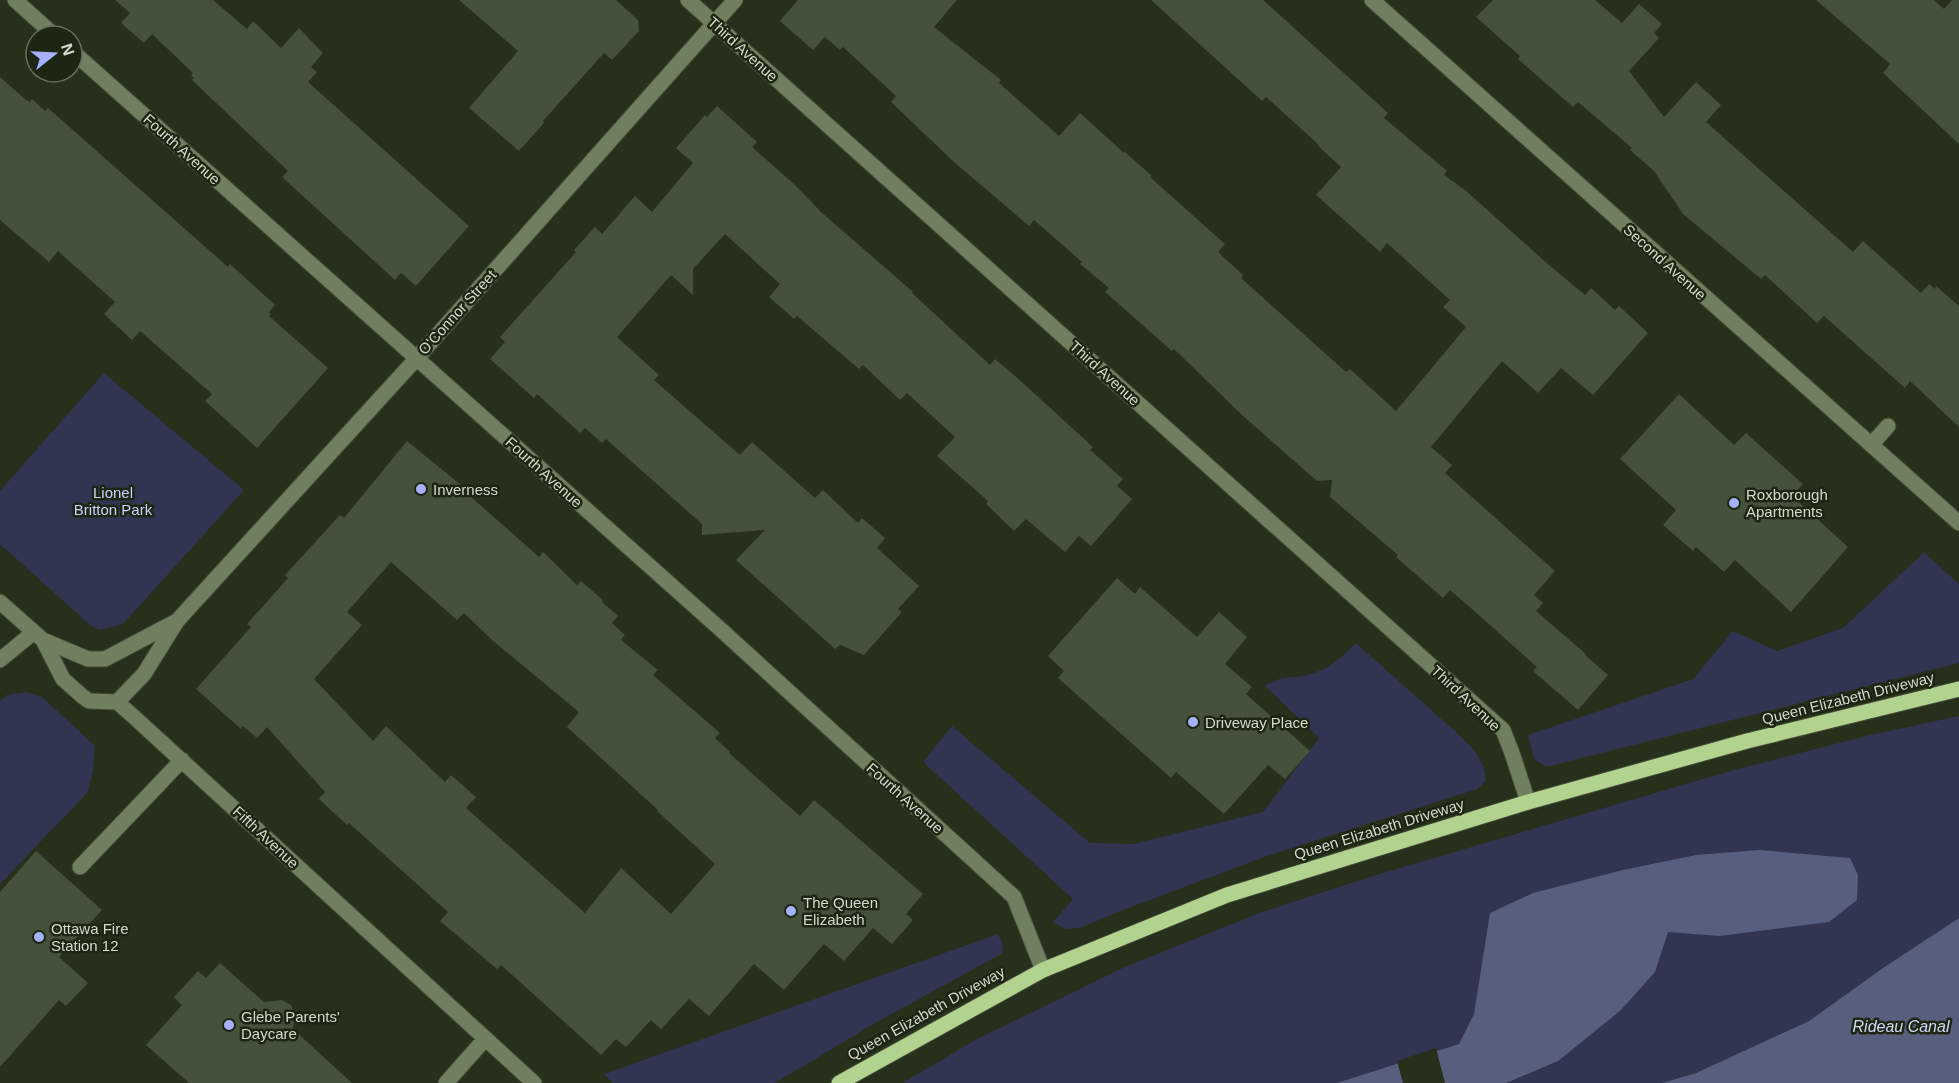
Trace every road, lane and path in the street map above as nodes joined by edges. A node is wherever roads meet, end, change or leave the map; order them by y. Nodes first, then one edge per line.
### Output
1 (15, 0) edge
2 (688, 0) edge
3 (735, 0) edge
4 (1372, 0) edge
5 (714, 23) junction
6 (42, 24) edge
7 (84, 62) edge
8 (416, 358) junction
9 (1888, 426) dead end
10 (1871, 445) junction
11 (1959, 523) edge
12 (0, 602) edge
13 (177, 621) junction
14 (38, 636) junction
15 (0, 660) edge
16 (1959, 689) edge
17 (117, 702) junction
18 (182, 760) junction
19 (1528, 802) junction
20 (80, 867) dead end
21 (1043, 970) junction
22 (485, 1039) junction
23 (446, 1083) edge
24 (534, 1083) edge
25 (839, 1083) edge

1 - 6 street
2 - 5 street, Third Avenue
3 - 5 street, O'Connor Street
4 - 10 street, Second Avenue
5 - 8 street, O'Connor Street
5 - 19 street, Third Avenue
7 - 8 street, Fourth Avenue
8 - 13 street, O'Connor Street
8 - 21 street, Fourth Avenue
9 - 10 street
10 - 11 street, Second Avenue
12 - 14 street
13 - 14 street, O'Connor Street
13 - 17 street, O'Connor Street
14 - 15 street
14 - 17 street
16 - 19 main road, Queen Elizabeth Driveway
17 - 18 street, Fifth Avenue
18 - 20 street
18 - 22 street, Fifth Avenue
19 - 21 main road, Queen Elizabeth Driveway
21 - 25 main road, Queen Elizabeth Driveway
22 - 23 street
22 - 24 street, Fifth Avenue

